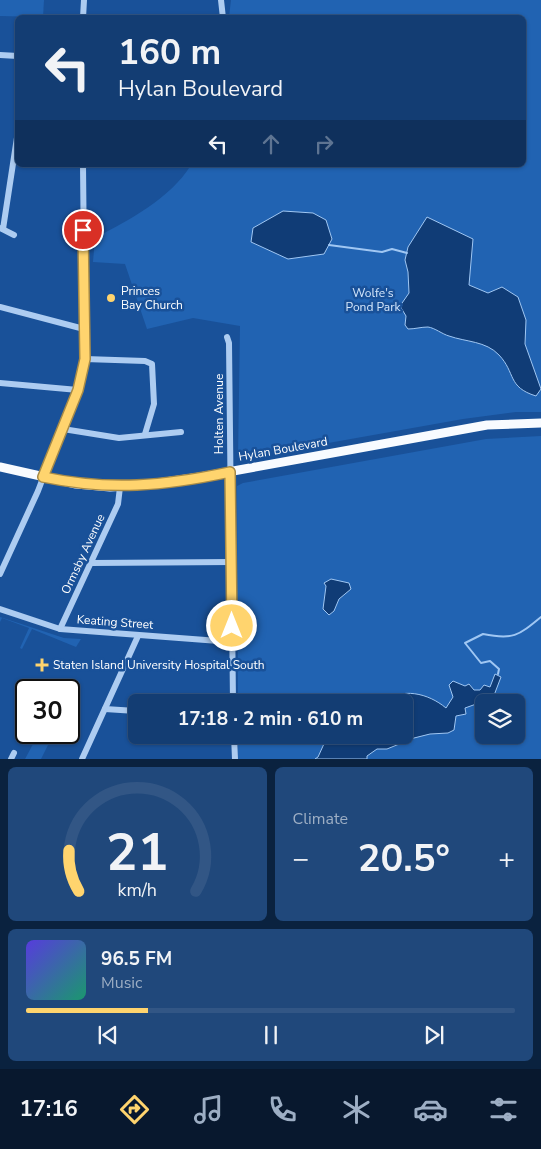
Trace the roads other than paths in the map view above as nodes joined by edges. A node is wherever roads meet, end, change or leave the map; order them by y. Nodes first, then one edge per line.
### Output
1 (84, 0) edge
2 (221, 0) edge
3 (83, 15) edge
4 (223, 15) edge
5 (0, 55) edge
6 (15, 56) edge
7 (15, 149) edge
8 (83, 167) edge
9 (2, 229) edge
10 (14, 235) dead end
11 (0, 307) edge
12 (84, 329) junction
13 (227, 337) dead end
14 (85, 359) junction
15 (0, 383) edge
16 (78, 390) junction
17 (541, 423) edge
18 (63, 429) junction
19 (181, 432) dead end
20 (145, 434) junction
21 (0, 467) edge
22 (230, 472) junction
23 (43, 477) junction
24 (120, 487) junction
25 (232, 562) junction
26 (91, 563) junction
27 (0, 574) edge
28 (0, 609) edge
29 (60, 630) junction
30 (138, 636) junction
31 (232, 642) junction
32 (233, 694) edge
33 (105, 708) junction
34 (128, 710) edge
35 (234, 744) edge
36 (82, 759) edge
37 (234, 759) edge

1 - 3 street
2 - 4 street
5 - 6 street
7 - 9 street
8 - 12 street
9 - 10 street
11 - 12 street
12 - 14 street
13 - 22 street, Holten Avenue
14 - 16 street
14 - 20 street
15 - 16 street
16 - 18 street
17 - 22 main road, Hylan Boulevard
18 - 20 street
18 - 23 street
19 - 20 street
21 - 23 main road, Hylan Boulevard
22 - 24 main road, Hylan Boulevard
22 - 25 street, Holten Avenue
23 - 24 main road, Hylan Boulevard
23 - 27 street
24 - 26 street, Ormsby Avenue
25 - 26 street
25 - 31 street, Holten Avenue
26 - 29 street, Ormsby Avenue
28 - 29 street, Keating Street
29 - 30 street, Keating Street
30 - 31 street, Keating Street
30 - 33 street
31 - 32 street, Holten Avenue
33 - 34 street
33 - 36 street
35 - 37 street

